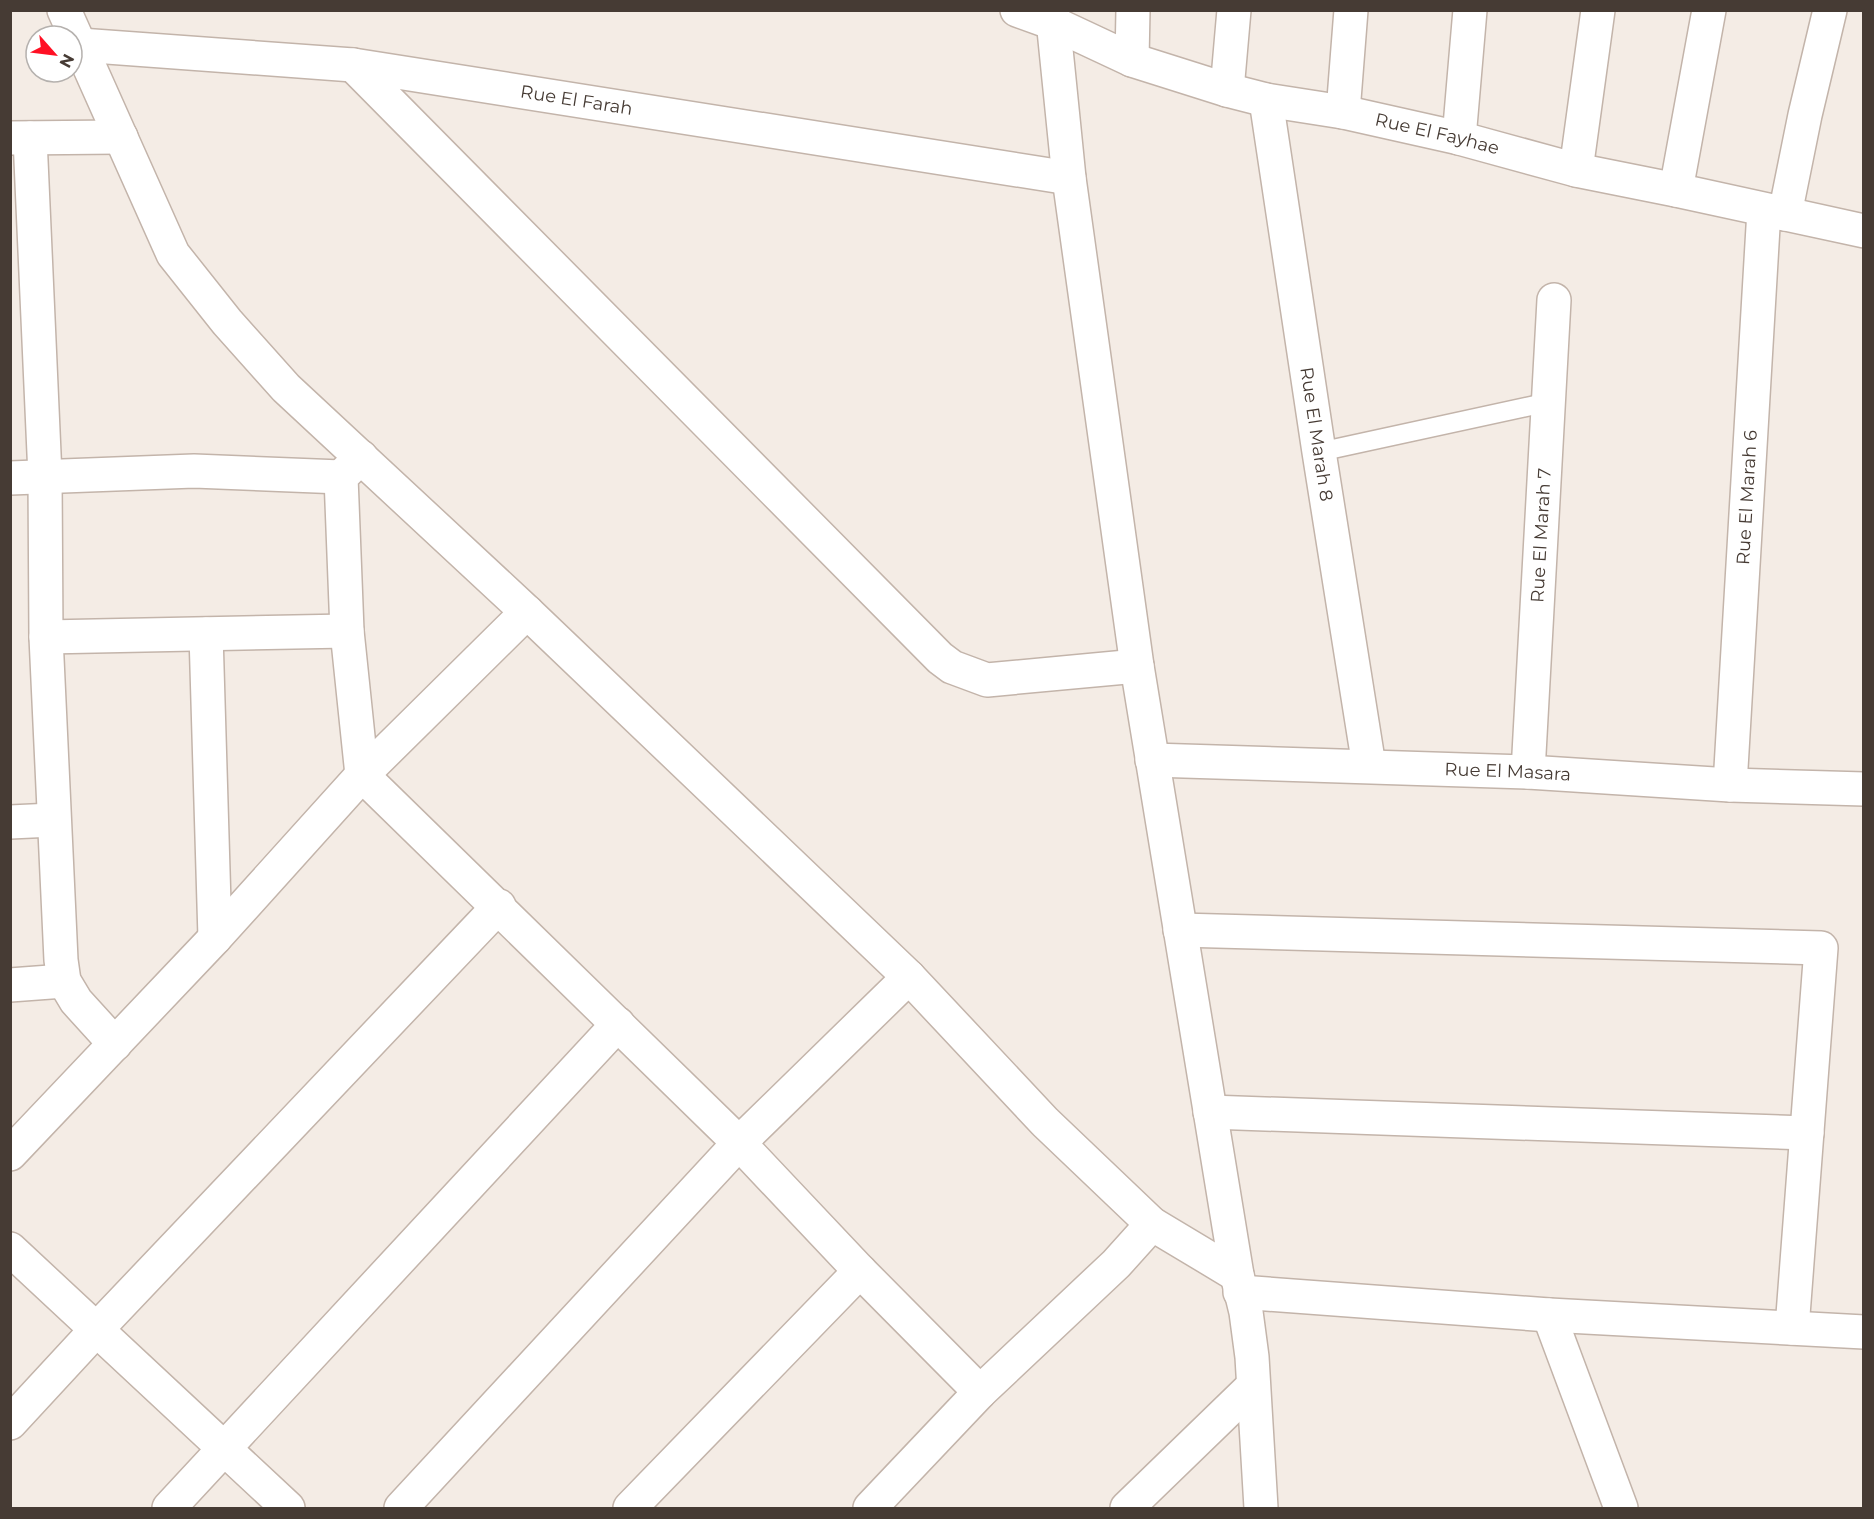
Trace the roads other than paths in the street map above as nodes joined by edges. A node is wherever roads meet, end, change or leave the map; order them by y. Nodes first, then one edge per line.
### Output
1 (64, 10) edge
2 (1017, 10) edge
3 (1133, 10) edge
4 (1234, 10) edge
5 (1351, 10) edge
6 (1470, 10) edge
7 (1598, 10) edge
8 (1709, 10) edge
9 (1830, 10) edge
10 (1053, 17) edge
11 (70, 24) edge
12 (84, 45) edge
13 (84, 54) edge
14 (1132, 60) junction
15 (353, 65) junction
16 (1227, 90) junction
17 (1266, 100) junction
18 (1343, 112) junction
19 (121, 137) junction
20 (20, 138) edge
21 (1459, 138) junction
22 (1576, 170) junction
23 (1069, 178) junction
24 (1676, 190) junction
25 (1775, 212) junction
26 (1863, 231) edge
27 (1554, 300) dead end
28 (1549, 402) junction
29 (1319, 452) junction
30 (351, 467) junction
31 (45, 476) junction
32 (10, 478) edge
33 (527, 612) junction
34 (347, 631) junction
35 (206, 634) junction
36 (46, 637) junction
37 (1137, 666) junction
38 (1152, 760) junction
39 (1370, 766) junction
40 (1528, 772) junction
41 (362, 775) junction
42 (1730, 785) junction
43 (1863, 789) edge
44 (53, 820) junction
45 (10, 822) edge
46 (499, 906) junction
47 (1180, 930) junction
48 (215, 938) junction
49 (909, 977) junction
50 (64, 981) junction
51 (10, 985) edge
52 (618, 1024) junction
53 (115, 1044) junction
54 (1210, 1112) junction
55 (1807, 1133) junction
56 (740, 1143) junction
57 (10, 1154) edge
58 (1152, 1224) junction
59 (10, 1249) edge
60 (860, 1271) junction
61 (1239, 1283) junction
62 (1549, 1316) junction
63 (1792, 1328) junction
64 (96, 1329) junction
65 (1863, 1332) edge
66 (1253, 1386) junction
67 (980, 1392) junction
68 (10, 1423) edge
69 (224, 1450) junction
70 (169, 1509) edge
71 (288, 1509) edge
72 (401, 1509) edge
73 (630, 1509) edge
74 (870, 1509) edge
75 (1127, 1509) edge
76 (1261, 1509) edge
77 (1621, 1509) edge

1 - 11 street
2 - 10 street, Rue El Fayhae
3 - 14 street
4 - 16 street
5 - 18 street
6 - 21 street
7 - 22 street
8 - 24 street
9 - 25 street, Rue El Marah 6
10 - 14 street, Rue El Fayhae
10 - 23 street
12 - 15 street, Rue El Farah
13 - 19 street
14 - 16 street, Rue El Fayhae
15 - 23 street, Rue El Farah
15 - 37 street
16 - 17 street, Rue El Fayhae
17 - 18 street, Rue El Fayhae
17 - 29 street, Rue El Marah 8
18 - 21 street, Rue El Fayhae
19 - 20 street
19 - 30 street
20 - 31 street
21 - 22 street, Rue El Fayhae
22 - 24 street, Rue El Fayhae
23 - 37 street
24 - 25 street, Rue El Fayhae
25 - 26 street, Rue El Fayhae
25 - 42 street, Rue El Marah 6
27 - 28 street, Rue El Marah 7
28 - 29 lane
28 - 40 street, Rue El Marah 7
29 - 39 street, Rue El Marah 8
30 - 31 street
30 - 33 street
30 - 34 street
31 - 32 street
31 - 36 street
33 - 41 street
33 - 49 street
34 - 35 street
34 - 41 street
35 - 36 street
35 - 48 street
36 - 44 street
37 - 38 street
38 - 39 street, Rue El Masara
38 - 47 street
39 - 40 street, Rue El Masara
40 - 42 street, Rue El Masara
41 - 46 street
41 - 48 street
42 - 43 street, Rue El Masara
44 - 45 street
44 - 50 street
46 - 52 street
46 - 64 street
47 - 54 street
47 - 55 street
48 - 53 street
49 - 56 street
49 - 58 street
50 - 51 street
50 - 53 street
52 - 56 street
52 - 69 street
53 - 57 street
54 - 55 street
54 - 61 street
55 - 63 street
56 - 60 street
56 - 72 street
58 - 61 street
58 - 67 street
59 - 64 street
60 - 67 street
60 - 73 street
61 - 62 street
61 - 66 street
62 - 63 street
62 - 77 street
63 - 65 street
64 - 68 street
64 - 69 street
66 - 75 street
66 - 76 street
67 - 74 street
69 - 70 street
69 - 71 street

